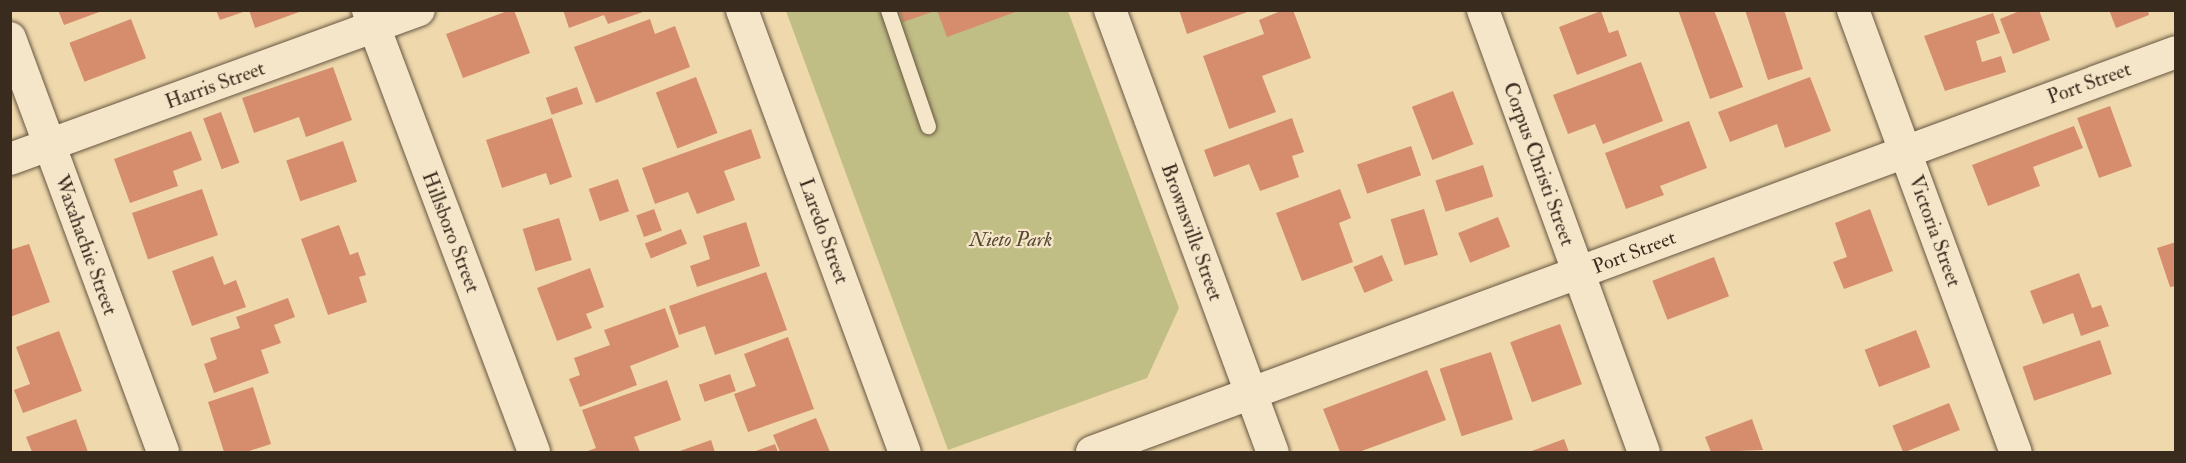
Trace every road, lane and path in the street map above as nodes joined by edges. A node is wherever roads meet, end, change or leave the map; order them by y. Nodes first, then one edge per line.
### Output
1 (419, 10) edge
2 (742, 10) edge
3 (888, 10) edge
4 (1110, 10) edge
5 (1483, 10) edge
6 (1853, 10) edge
7 (371, 19) edge
8 (10, 38) edge
9 (2175, 52) edge
10 (928, 126) dead end
11 (50, 145) junction
12 (1905, 150) junction
13 (10, 159) edge
14 (1578, 273) junction
15 (1251, 393) junction
16 (163, 453) edge
17 (534, 453) edge
18 (905, 453) edge
19 (1092, 453) edge
20 (1273, 453) edge
21 (1644, 453) edge
22 (2016, 453) edge

1 - 7 street, Harris Street
2 - 18 street, Laredo Street
3 - 10 lane
4 - 15 street, Brownsville Street
5 - 14 street, Corpus Christi Street
6 - 12 street, Victoria Street
7 - 11 street, Harris Street
7 - 17 street, Hillsboro Street
8 - 11 street, Waxahachie Street
9 - 12 street, Port Street
11 - 13 street, Harris Street
11 - 16 street, Waxahachie Street
12 - 14 street, Port Street
12 - 22 street, Victoria Street
14 - 15 street, Port Street
14 - 21 street, Corpus Christi Street
15 - 19 street, Port Street
15 - 20 street, Brownsville Street

